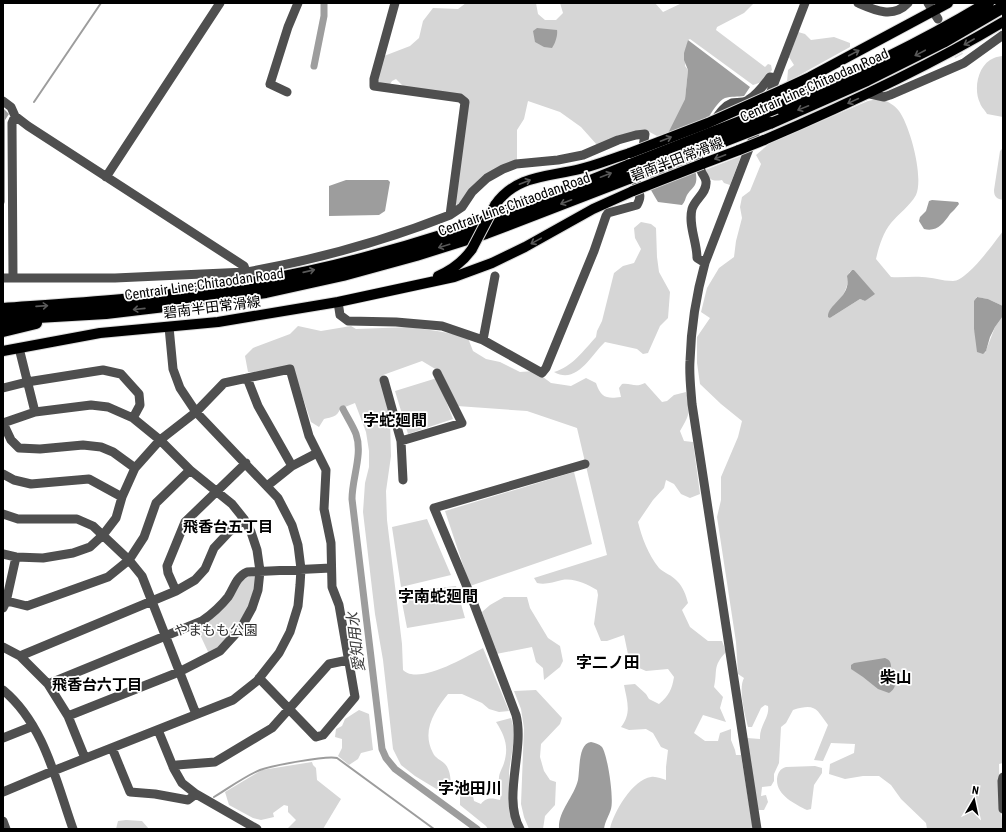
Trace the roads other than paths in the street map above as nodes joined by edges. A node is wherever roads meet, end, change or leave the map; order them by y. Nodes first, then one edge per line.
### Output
1 (220, 3) edge
2 (298, 3) edge
3 (395, 3) edge
4 (805, 3) edge
5 (858, 3) edge
6 (908, 3) edge
7 (948, 3) edge
8 (988, 3) edge
9 (1003, 7) edge
10 (933, 11) edge
11 (1003, 22) edge
12 (1003, 35) edge
13 (776, 78) junction
14 (287, 92) dead end
15 (870, 94) junction
16 (3, 101) edge
17 (16, 116) junction
18 (106, 177) junction
19 (450, 215) junction
20 (472, 249) junction
21 (492, 263) junction
22 (705, 263) junction
23 (246, 272) junction
24 (495, 276) dead end
25 (3, 278) edge
26 (13, 278) junction
27 (424, 283) junction
28 (338, 302) junction
29 (3, 309) edge
30 (66, 315) junction
31 (3, 319) edge
32 (169, 327) junction
33 (3, 331) edge
34 (483, 340) junction
35 (19, 348) junction
36 (3, 351) edge
37 (437, 373) dead end
38 (247, 378) junction
39 (384, 380) dead end
40 (27, 382) junction
41 (3, 388) edge
42 (35, 412) junction
43 (196, 412) junction
44 (133, 418) junction
45 (3, 423) edge
46 (160, 440) junction
47 (401, 441) junction
48 (317, 452) junction
49 (246, 463) junction
50 (585, 464) dead end
51 (292, 466) junction
52 (135, 468) junction
53 (190, 470) junction
54 (3, 474) edge
55 (403, 480) dead end
56 (267, 486) junction
57 (216, 492) junction
58 (122, 497) junction
59 (3, 514) edge
60 (244, 519) junction
61 (103, 535) junction
62 (3, 554) edge
63 (16, 557) junction
64 (129, 560) junction
65 (332, 568) junction
66 (301, 569) junction
67 (260, 571) junction
68 (176, 590) junction
69 (150, 601) junction
70 (4, 604) edge
71 (164, 636) junction
72 (3, 647) edge
73 (20, 656) junction
74 (348, 660) junction
75 (179, 672) junction
76 (258, 678) junction
77 (48, 684) junction
78 (3, 690) edge
79 (289, 709) junction
80 (196, 714) junction
81 (68, 716) junction
82 (33, 726) junction
83 (158, 730) junction
84 (3, 738) edge
85 (112, 748) junction
86 (85, 758) junction
87 (173, 767) junction
88 (53, 771) junction
89 (1003, 776) edge
90 (3, 792) edge
91 (196, 794) junction
92 (1003, 809) edge
93 (3, 822) edge
94 (6, 829) edge
95 (73, 829) edge
96 (257, 829) edge
97 (520, 829) edge
98 (757, 829) edge

1 - 18 street
2 - 14 street
3 - 19 street
4 - 13 street
5 - 6 street
7 - 10 main road, 碧南半田常滑線
29 -> 8 highway, Centrair Line;Chitaodan Road, bridge
9 -> 30 highway, Centrair Line;Chitaodan Road, bridge
20 -> 10 main road, 碧南半田常滑線, bridge
11 -> 15 main road, 碧南半田常滑線
12 - 15 street
13 - 22 street
13 - 22 street
15 -> 21 main road, 碧南半田常滑線, bridge
16 - 17 street
17 - 18 street
17 - 26 street
18 - 23 street
19 - 23 street
19 - 34 street
20 - 21 main road
20 - 27 main road, 碧南半田常滑線
21 - 27 main road, 碧南半田常滑線
22 - 98 street
23 - 26 street
24 - 34 street
25 - 26 street
27 - 28 main road, 碧南半田常滑線
28 - 32 main road, 碧南半田常滑線
28 - 34 street
30 - 31 highway, Centrair Line;Chitaodan Road
30 - 33 highway
32 - 35 main road, 碧南半田常滑線
32 - 43 street
35 - 36 main road, 碧南半田常滑線
35 - 40 street
37 - 47 street
38 - 43 street
38 - 48 street
38 - 51 street
39 - 47 street
40 - 41 street
40 - 42 street
40 - 44 street
42 - 44 street
42 - 45 street
43 - 46 street
43 - 49 street
44 - 46 street
45 - 52 street
46 - 52 street
46 - 53 street
47 - 55 street
48 - 51 street
48 - 65 street
49 - 56 street
49 - 57 street
50 - 97 street
51 - 56 street
52 - 58 street
53 - 57 street
53 - 64 street
54 - 58 street
56 - 66 street
57 - 60 street
57 - 68 street
58 - 61 street
59 - 61 street
60 - 67 street
60 - 68 street
61 - 63 street
61 - 64 street
62 - 63 street
63 - 70 street
64 - 69 street
64 - 70 street
65 - 66 street
65 - 74 street
66 - 67 street
66 - 76 street
67 - 71 street
67 - 75 street
68 - 69 street
69 - 71 street
69 - 73 street
71 - 75 street
71 - 77 street
72 - 73 street
73 - 77 street
74 - 79 street
74 - 79 street
75 - 80 street
75 - 81 street
76 - 79 street
76 - 80 street
77 - 81 street
78 - 82 street
79 - 87 street
80 - 83 street
81 - 86 street
82 - 84 street
82 - 88 street
83 - 85 street
83 - 87 street
85 - 86 street
85 - 91 street
86 - 88 street
87 - 91 street
88 - 90 street
88 - 95 street
89 - 92 street
91 - 96 street
93 - 94 street

